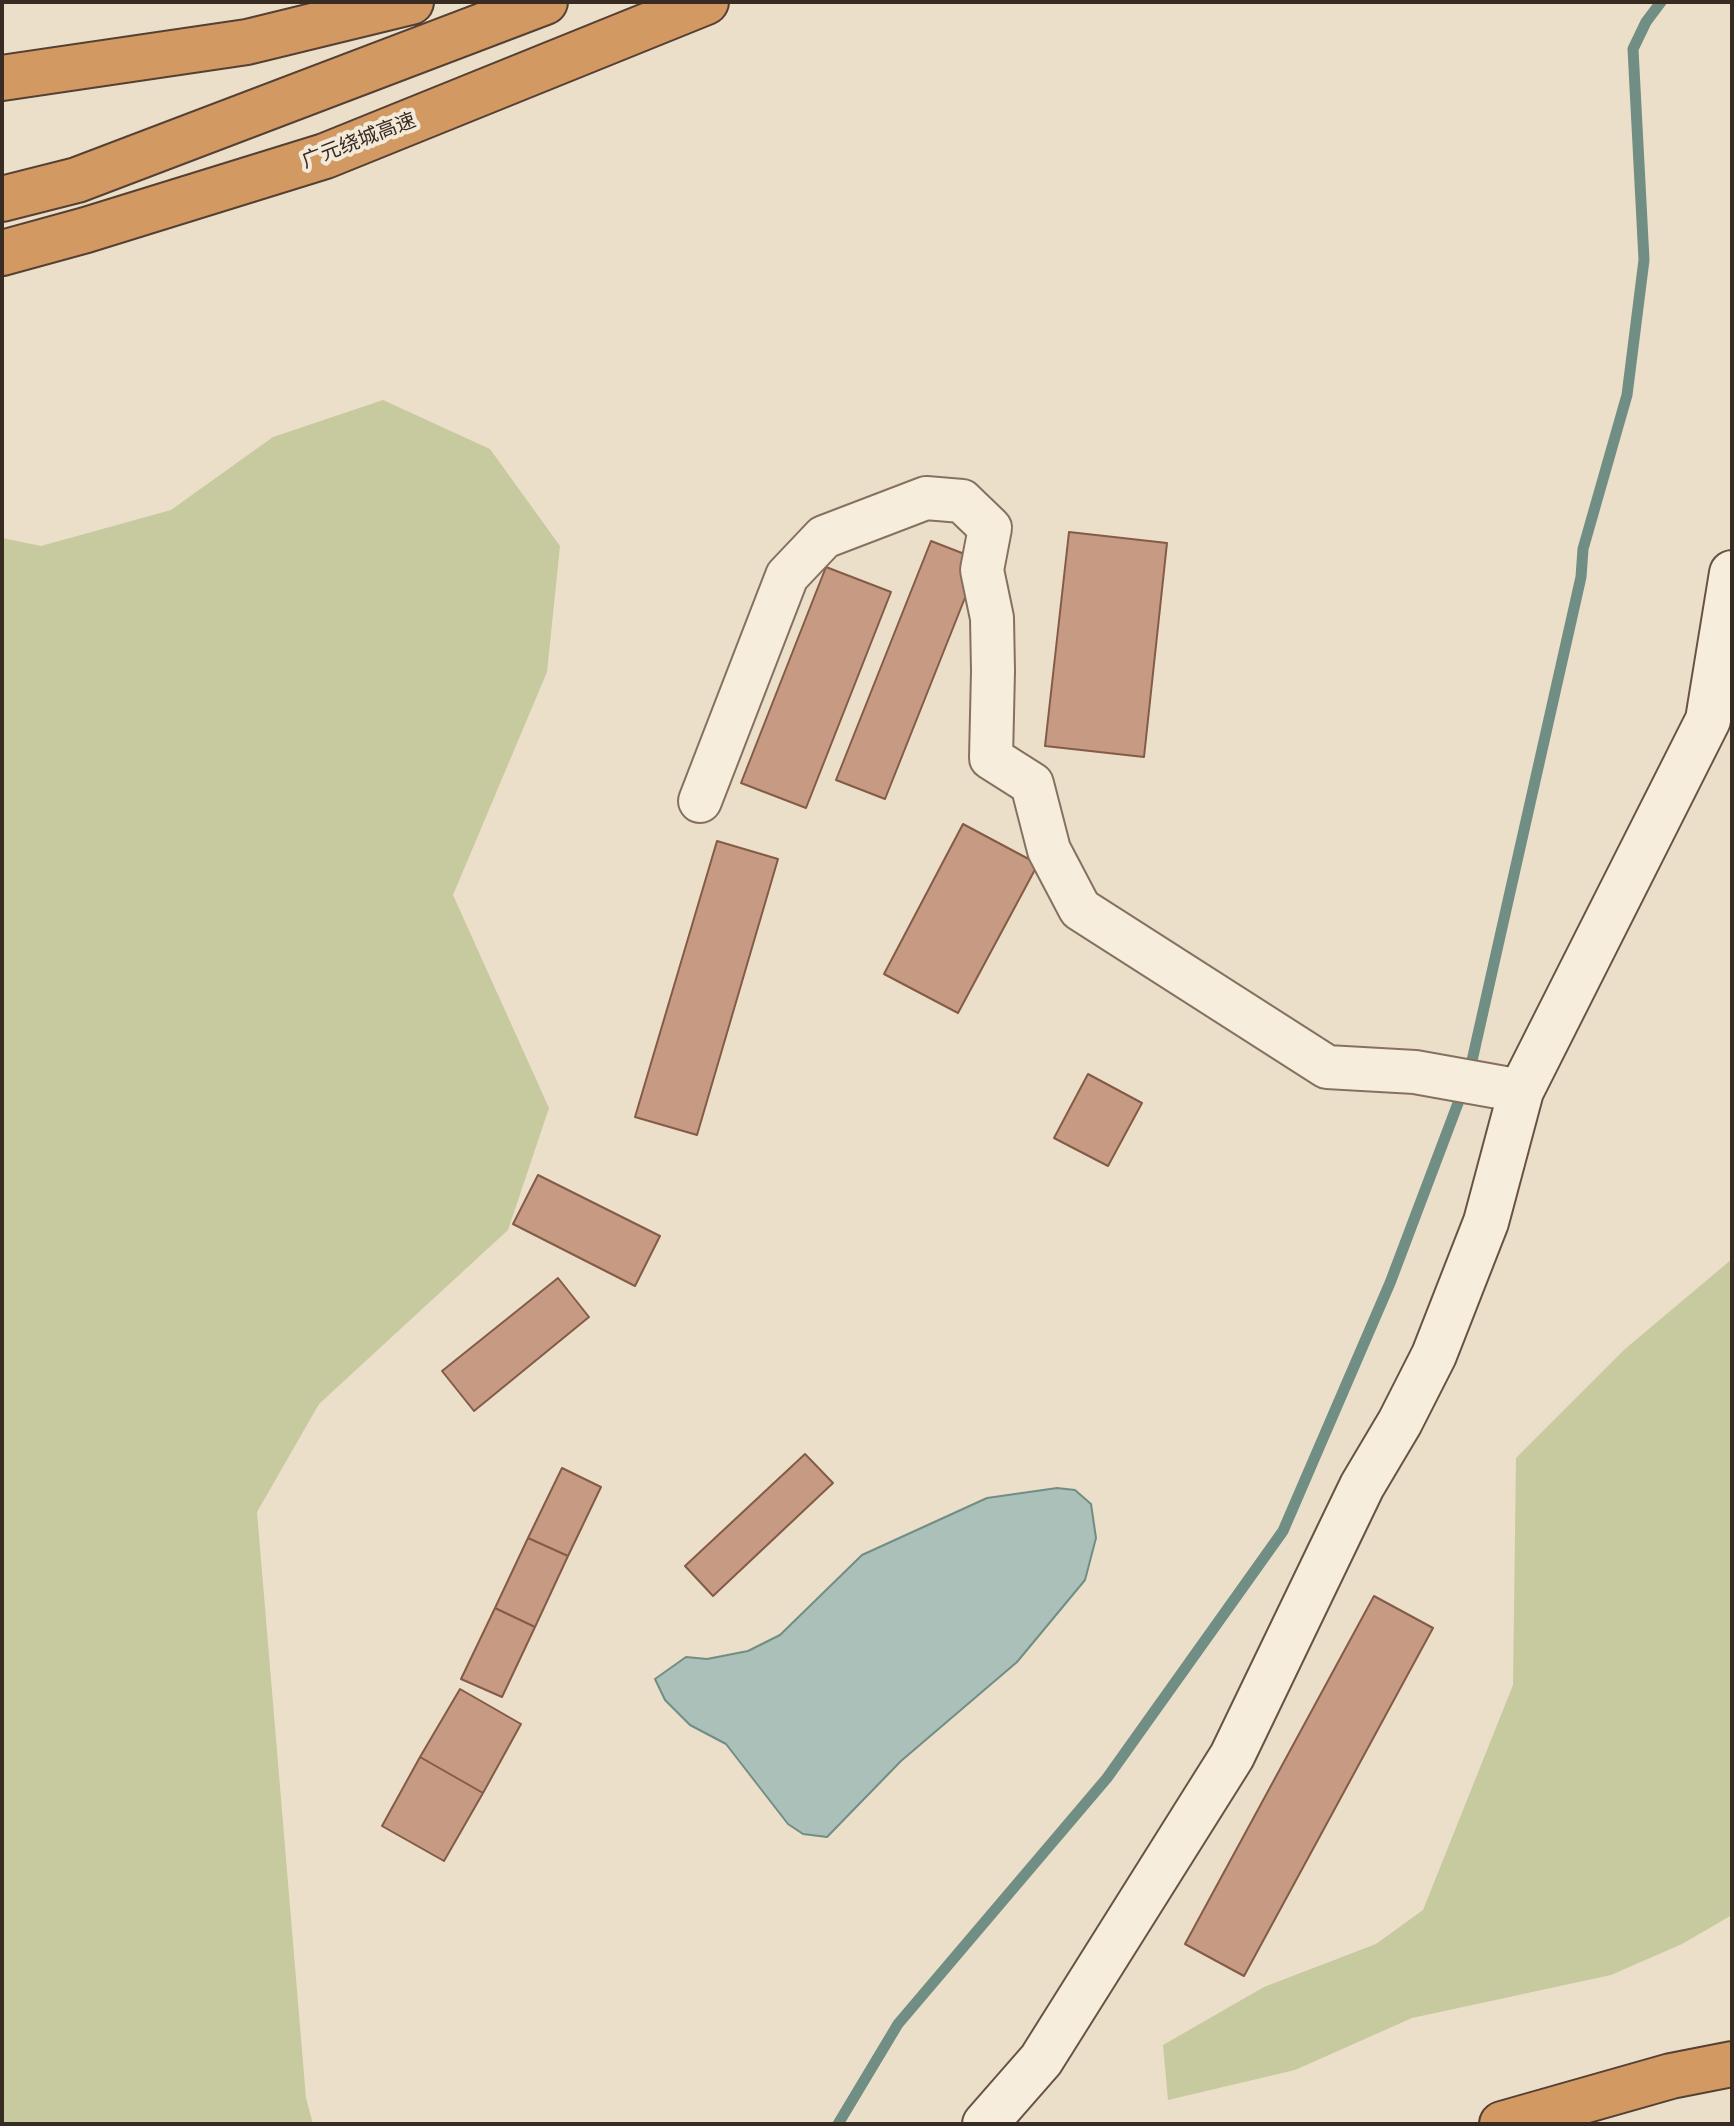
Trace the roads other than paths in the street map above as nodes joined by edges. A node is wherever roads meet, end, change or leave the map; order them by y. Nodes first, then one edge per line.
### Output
1 (411, 2) edge
2 (545, 2) edge
3 (706, 2) edge
4 (2, 78) edge
5 (2, 199) edge
6 (2, 253) edge
7 (1732, 573) edge
8 (700, 801) dead end
9 (1512, 1089) junction
10 (1732, 2064) edge
11 (985, 2124) edge
12 (1502, 2124) edge

1 - 4 highway
2 - 5 highway
3 - 6 highway, 广元绕城高速
7 - 9 street
8 - 9 street
9 - 11 street
10 - 12 highway

